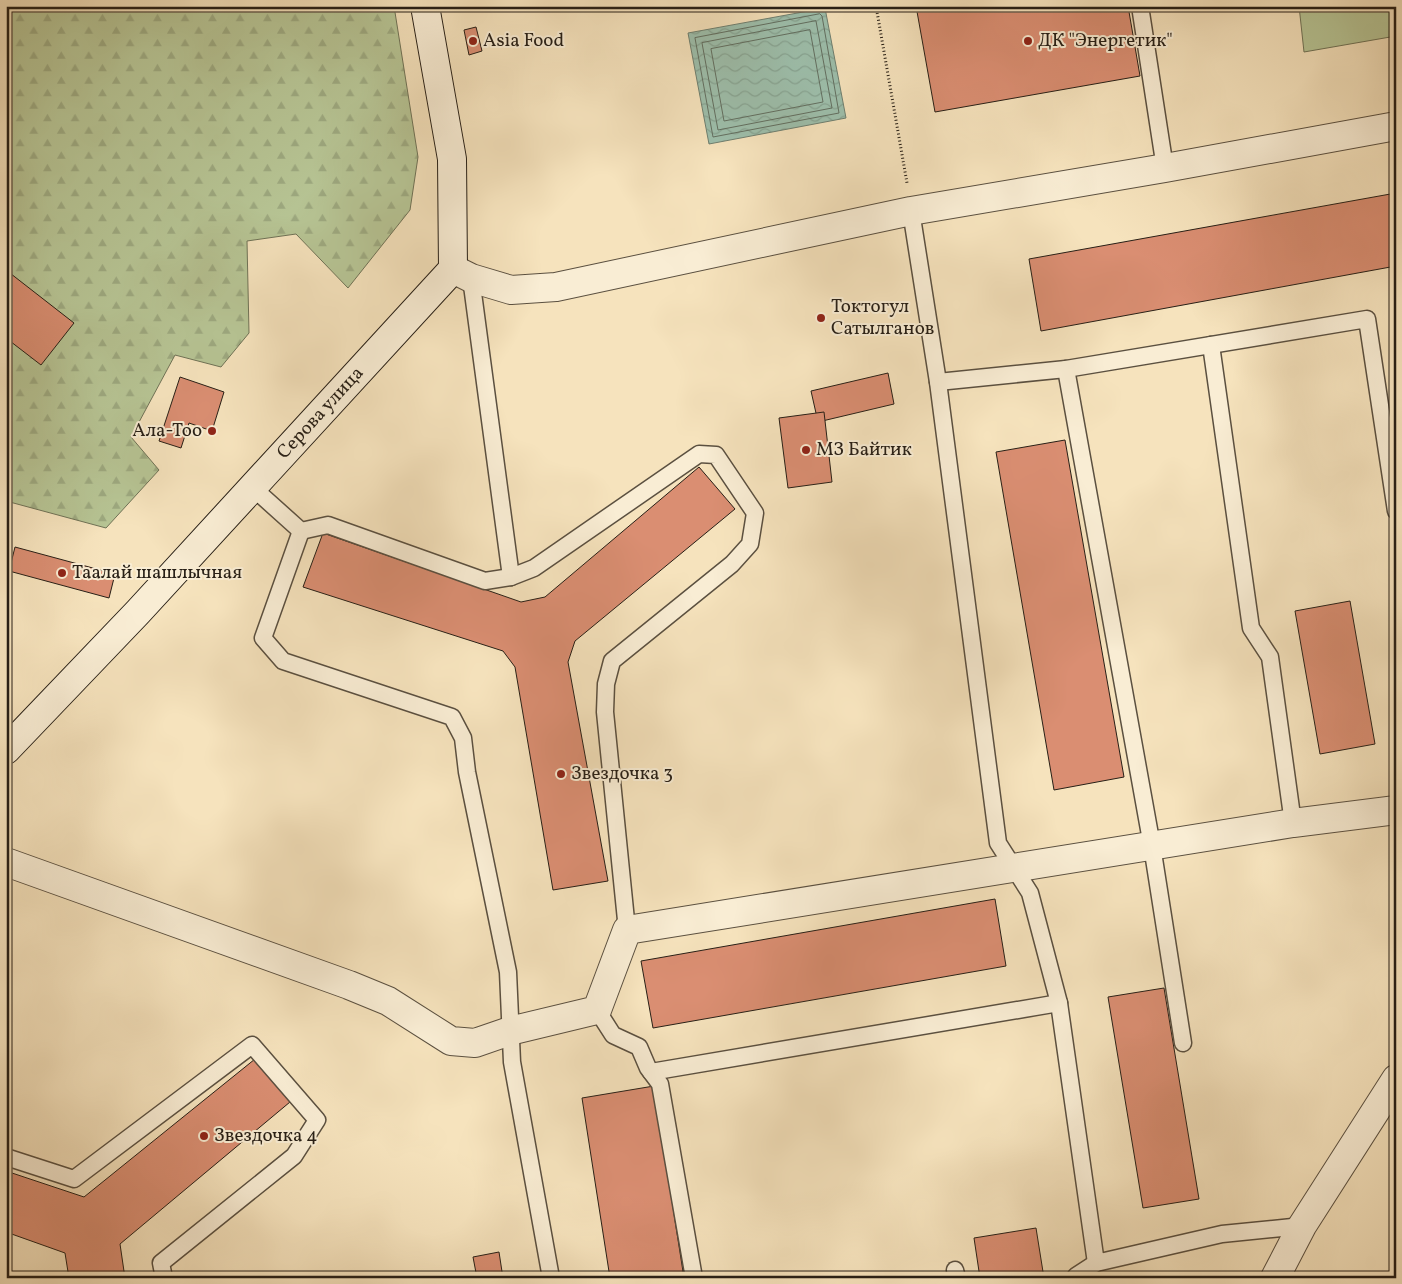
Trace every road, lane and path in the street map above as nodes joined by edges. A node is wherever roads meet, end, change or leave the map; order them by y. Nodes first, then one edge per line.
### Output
1 (425, 6) edge
2 (876, 6) edge
3 (1140, 6) edge
4 (1396, 126) edge
5 (1164, 168) junction
6 (912, 211) junction
7 (462, 274) junction
8 (1211, 345) junction
9 (1066, 369) junction
10 (938, 382) junction
11 (252, 487) junction
12 (1396, 510) edge
13 (301, 531) junction
14 (511, 578) junction
15 (6, 750) edge
16 (1396, 810) edge
17 (1293, 823) junction
18 (1152, 846) junction
19 (6, 862) edge
20 (1014, 868) junction
21 (627, 930) junction
22 (1059, 1003) junction
23 (597, 1010) junction
24 (510, 1031) junction
25 (1183, 1043) dead end
26 (651, 1072) junction
27 (1396, 1078) edge
28 (6, 1157) edge
29 (1302, 1226) junction
30 (1096, 1263) junction
31 (164, 1278) edge
32 (551, 1278) edge
33 (694, 1278) edge
34 (1075, 1278) edge
35 (1275, 1278) edge

1 - 7 street
2 - 6 path
3 - 5 lane
4 - 5 street
5 - 6 street
6 - 7 street
6 - 10 lane
7 - 11 street, Серова улица
7 - 14 lane
8 - 9 lane
8 - 12 lane
8 - 17 lane
9 - 10 lane
9 - 18 lane
10 - 20 lane
11 - 13 lane
11 - 15 street, Серова улица
13 - 14 lane
13 - 24 lane
14 - 21 lane
16 - 17 street
17 - 18 street
18 - 20 street
18 - 25 lane
19 - 24 street
20 - 21 street
20 - 22 lane
21 - 23 street
22 - 26 lane
22 - 30 lane
23 - 24 street
23 - 26 lane
24 - 32 lane
26 - 33 lane
27 - 29 street
28 - 31 lane
29 - 30 lane
29 - 35 street
30 - 34 lane

